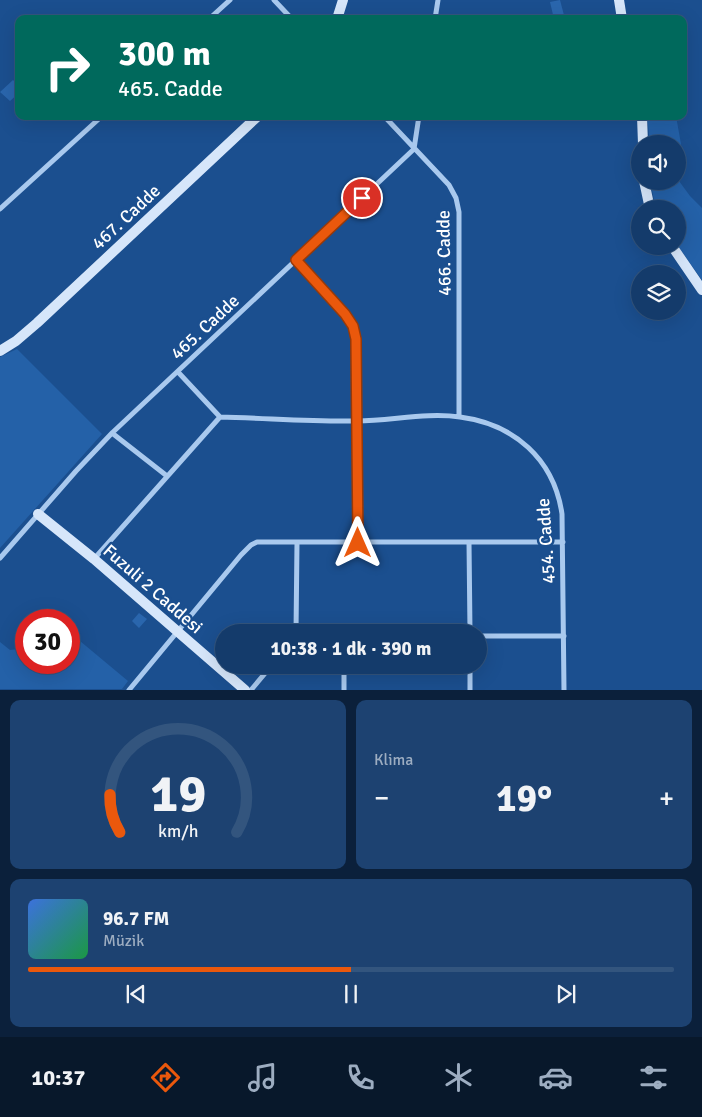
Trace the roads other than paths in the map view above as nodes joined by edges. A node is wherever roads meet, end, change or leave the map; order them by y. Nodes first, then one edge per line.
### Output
1 (230, 0) edge
2 (274, 0) edge
3 (343, 0) edge
4 (438, 0) edge
5 (618, 0) edge
6 (213, 15) edge
7 (288, 15) edge
8 (338, 15) edge
9 (436, 15) edge
10 (621, 15) edge
11 (98, 120) edge
12 (254, 120) edge
13 (388, 120) edge
14 (418, 120) edge
15 (642, 120) edge
16 (643, 135) edge
17 (414, 149) junction
18 (0, 209) edge
19 (678, 255) edge
20 (296, 260) junction
21 (702, 290) edge
22 (0, 351) edge
23 (178, 372) junction
24 (220, 417) junction
25 (459, 417) junction
26 (358, 421) junction
27 (112, 433) junction
28 (167, 476) junction
29 (38, 514) junction
30 (468, 542) junction
31 (563, 542) junction
32 (297, 543) junction
33 (358, 543) junction
34 (0, 558) edge
35 (94, 559) junction
36 (296, 624) edge
37 (470, 624) edge
38 (178, 632) junction
39 (487, 636) edge
40 (564, 636) junction
41 (264, 674) edge
42 (344, 674) edge
43 (470, 674) edge
44 (129, 690) edge
45 (245, 690) edge
46 (251, 690) edge
47 (344, 690) edge
48 (470, 690) edge
49 (564, 690) edge

1 - 6 street
2 - 7 street
3 - 8 street
4 - 9 street
5 - 10 street
11 - 18 street
12 - 22 street, 467. Cadde
13 - 17 street, 466. Cadde
14 - 17 street
15 - 16 street
17 - 20 street, 465. Cadde
17 - 25 street, 466. Cadde
19 - 21 street
20 - 23 street, 465. Cadde
20 - 26 street
23 - 24 street
23 - 27 street, 465. Cadde
24 - 26 street, 454. Cadde
24 - 28 street
25 - 26 street, 454. Cadde
25 - 31 street, 454. Cadde
26 - 33 street
27 - 28 street
27 - 29 street, 465. Cadde
28 - 35 street
29 - 34 street, 465. Cadde
29 - 35 street, Fuzuli 2 Caddesi
30 - 31 street
30 - 33 street
30 - 37 street
31 - 40 street, 454. Cadde
32 - 33 street
32 - 36 street
32 - 38 street
35 - 38 street, Fuzuli 2 Caddesi
38 - 44 street
38 - 45 street, Fuzuli 2 Caddesi
39 - 40 street
40 - 49 street, 454. Cadde
41 - 46 street
42 - 47 street
43 - 48 street

